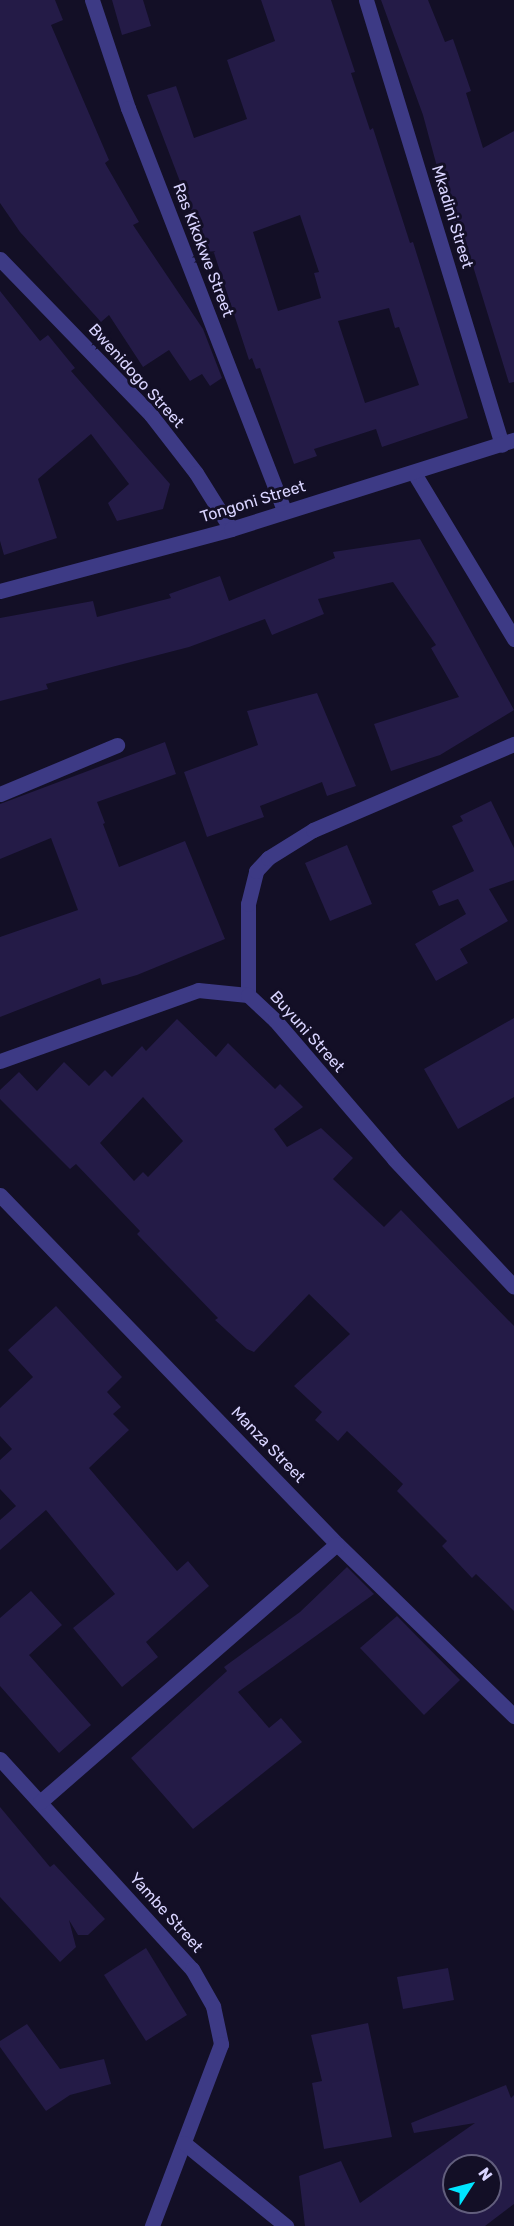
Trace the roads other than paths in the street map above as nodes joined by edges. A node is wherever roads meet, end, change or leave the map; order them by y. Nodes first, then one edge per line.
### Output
1 (92, 0) edge
2 (366, 0) edge
3 (0, 259) edge
4 (508, 442) edge
5 (414, 473) junction
6 (284, 510) junction
7 (231, 529) junction
8 (0, 591) edge
9 (514, 639) edge
10 (514, 744) edge
11 (117, 746) dead end
12 (0, 794) edge
13 (248, 995) junction
14 (0, 1061) edge
15 (0, 1195) edge
16 (514, 1287) edge
17 (337, 1544) junction
18 (514, 1716) edge
19 (0, 1759) edge
20 (40, 1802) junction
21 (184, 2143) junction
22 (152, 2226) edge
23 (286, 2226) edge

1 - 6 street, Ras Kikokwe Street
2 - 4 street, Mkadini Street
3 - 7 street, Bwenidogo Street
4 - 5 street, Tongoni Street
5 - 6 street, Tongoni Street
5 - 9 street
6 - 7 street, Tongoni Street
7 - 8 street, Tongoni Street
10 - 13 street
11 - 12 street
13 - 14 street, Buyuni Street
13 - 16 street, Buyuni Street
15 - 17 street, Manza Street
17 - 18 street, Manza Street
17 - 20 street
19 - 20 street, Yambe Street
20 - 21 street, Yambe Street
21 - 22 street, Yambe Street
21 - 23 street

